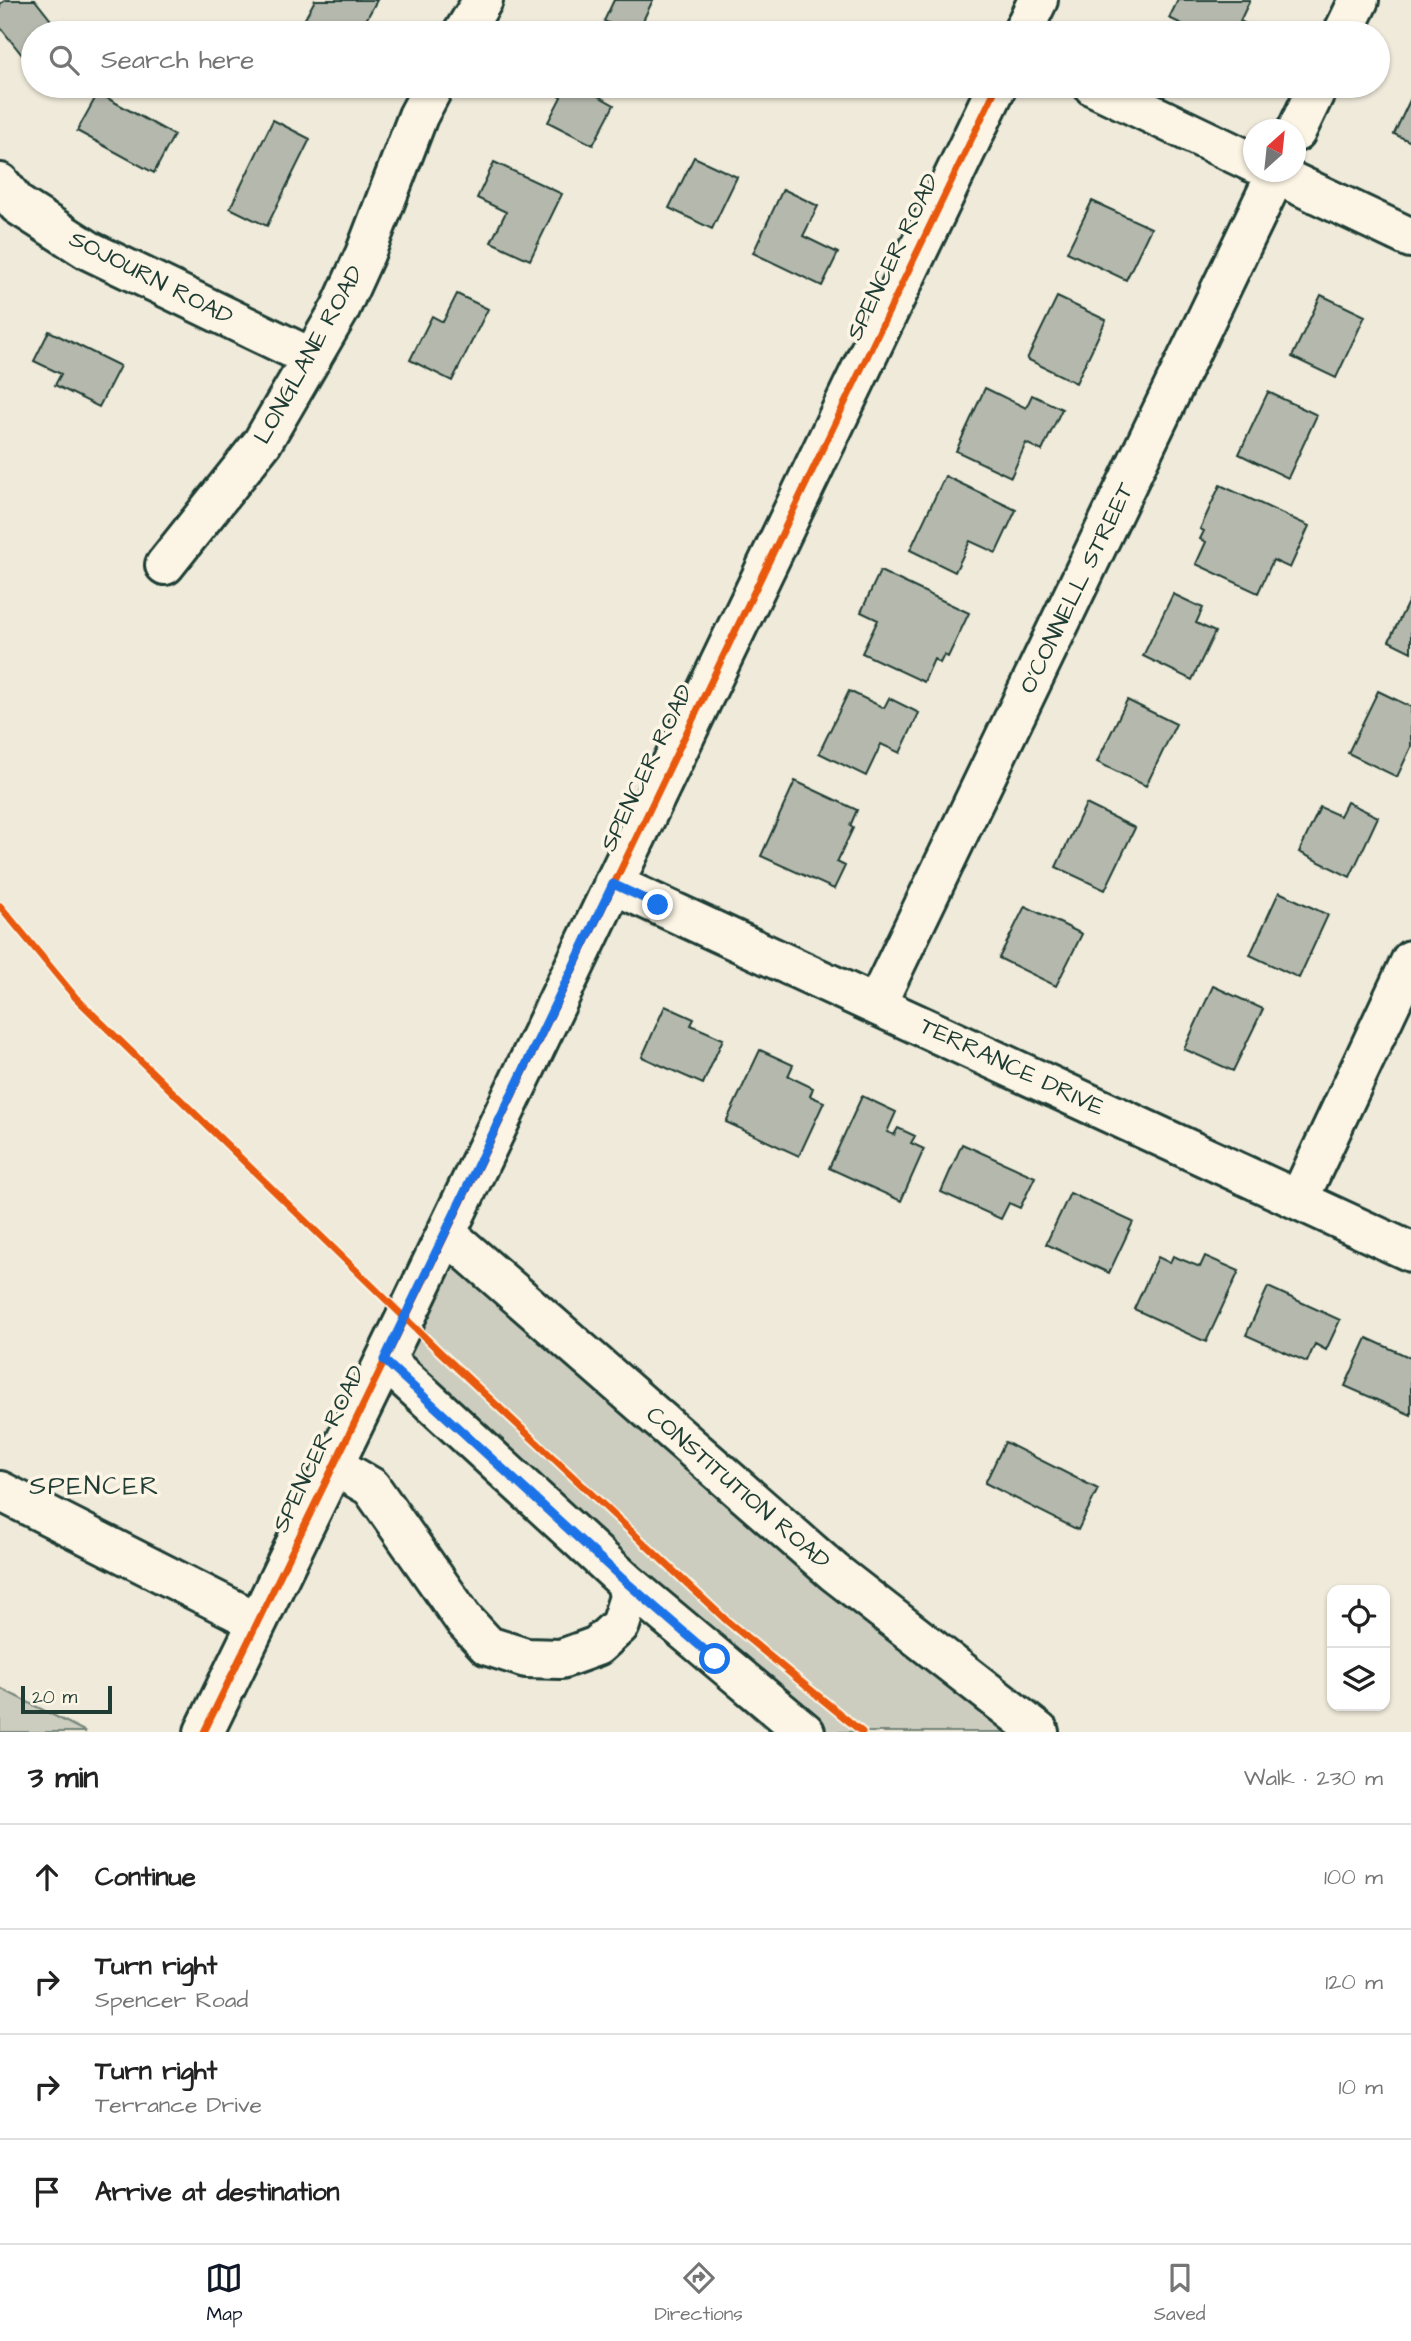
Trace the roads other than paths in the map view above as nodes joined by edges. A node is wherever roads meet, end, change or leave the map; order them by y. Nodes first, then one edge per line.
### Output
1 (483, 0) edge
2 (1038, 0) edge
3 (1359, 0) edge
4 (470, 21) edge
5 (1028, 21) edge
6 (1349, 21) edge
7 (428, 98) edge
8 (991, 98) edge
9 (1118, 98) edge
10 (1312, 98) edge
11 (1302, 119) edge
12 (1243, 158) edge
13 (1263, 182) edge
14 (1294, 182) edge
15 (0, 183) edge
16 (1411, 238) edge
17 (312, 358) junction
18 (165, 565) dead end
19 (613, 884) junction
20 (1411, 960) edge
21 (876, 1005) junction
22 (1298, 1199) junction
23 (446, 1233) junction
24 (1411, 1252) edge
25 (384, 1360) junction
26 (333, 1465) junction
27 (0, 1492) edge
28 (626, 1582) junction
29 (256, 1621) junction
30 (204, 1732) edge
31 (805, 1732) edge
32 (1039, 1732) edge

1 - 4 street
2 - 5 street
3 - 6 street
7 - 17 street, LONGLANE ROAD
8 - 19 street, SPENCER ROAD
9 - 12 street
10 - 11 street
13 - 21 street, O'CONNELL STREET
14 - 16 street
15 - 17 street, SOJOURN ROAD
17 - 18 street, LONGLANE ROAD
19 - 21 street, TERRANCE DRIVE
19 - 23 street, SPENCER ROAD
20 - 22 street
21 - 22 street, TERRANCE DRIVE
22 - 24 street, TERRANCE DRIVE
23 - 25 street, SPENCER ROAD
23 - 32 street, CONSTITUTION ROAD
25 - 26 street, SPENCER ROAD
25 - 28 street
26 - 28 street
26 - 29 street, SPENCER ROAD
27 - 29 street
28 - 31 street
29 - 30 street, SPENCER ROAD

